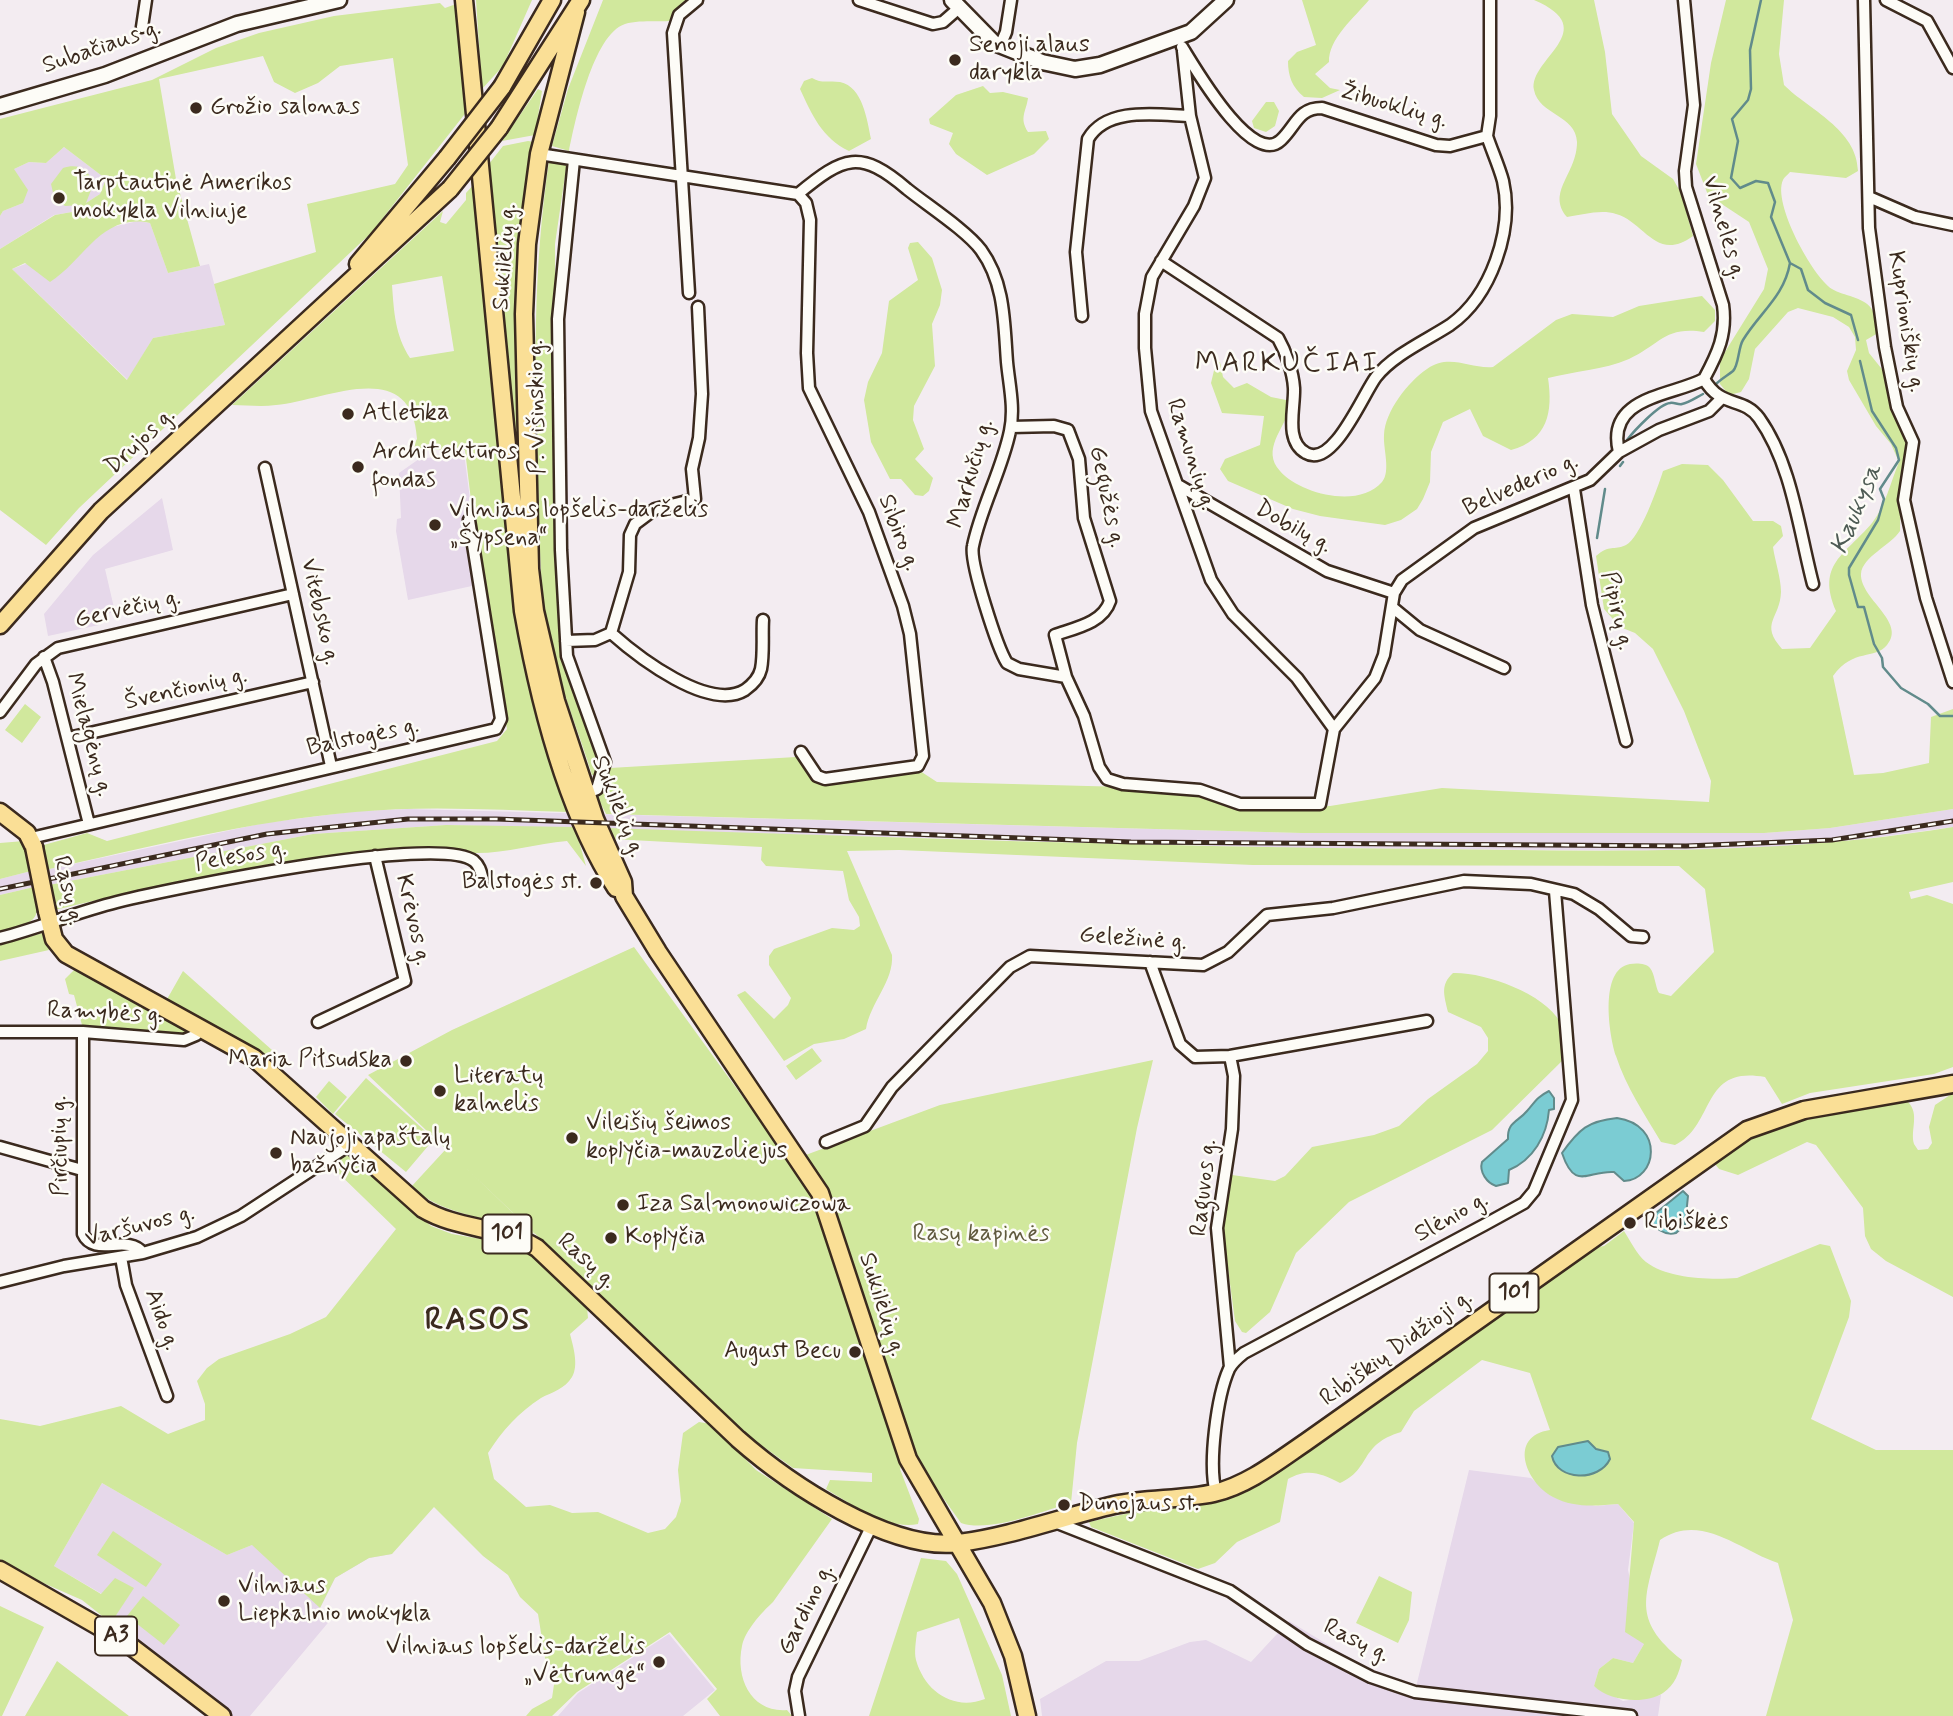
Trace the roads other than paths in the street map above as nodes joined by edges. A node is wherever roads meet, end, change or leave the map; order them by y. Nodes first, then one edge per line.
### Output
1 (146, 0) edge
2 (339, 0) edge
3 (464, 0) edge
4 (697, 0) edge
5 (859, 0) edge
6 (1011, 0) edge
7 (1226, 0) edge
8 (1490, 0) edge
9 (1684, 0) edge
10 (1864, 0) edge
11 (1886, 0) edge
12 (550, 3) edge
13 (579, 4) edge
14 (956, 4) edge
15 (142, 27) dead end
16 (1180, 42) junction
17 (1000, 46) junction
18 (1953, 68) edge
19 (0, 106) edge
20 (1189, 116) junction
21 (1487, 136) junction
22 (539, 154) junction
23 (574, 160) junction
24 (681, 174) junction
25 (798, 194) junction
26 (1869, 197) junction
27 (1953, 225) edge
28 (1161, 261) junction
29 (688, 293) dead end
30 (324, 303) junction
31 (698, 307) dead end
32 (1082, 316) dead end
33 (1704, 379) junction
34 (1721, 399) junction
35 (1011, 427) junction
36 (1619, 452) junction
37 (265, 468) dead end
38 (1177, 485) junction
39 (1574, 489) junction
40 (469, 520) dead end
41 (1813, 584) dead end
42 (1394, 593) junction
43 (293, 594) junction
44 (1392, 607) junction
45 (762, 620) dead end
46 (0, 625) edge
47 (611, 634) junction
48 (566, 641) junction
49 (44, 657) junction
50 (1504, 668) dead end
51 (1066, 677) junction
52 (313, 682) junction
53 (1953, 682) edge
54 (0, 712) edge
55 (1334, 729) junction
56 (68, 738) junction
57 (1626, 741) dead end
58 (801, 752) dead end
59 (331, 766) junction
60 (580, 796) junction
61 (0, 812) edge
62 (89, 824) junction
63 (32, 843) junction
64 (375, 856) junction
65 (483, 880) dead end
66 (1555, 891) junction
67 (48, 916) junction
68 (1643, 937) dead end
69 (0, 938) edge
70 (1150, 962) junction
71 (1427, 1021) dead end
72 (318, 1022) dead end
73 (202, 1027) junction
74 (0, 1032) edge
75 (83, 1032) junction
76 (1230, 1056) junction
77 (1953, 1084) edge
78 (826, 1142) dead end
79 (351, 1144) junction
80 (0, 1147) edge
81 (82, 1170) junction
82 (143, 1253) junction
83 (121, 1257) junction
84 (0, 1282) edge
85 (1230, 1367) junction
86 (167, 1396) dead end
87 (1216, 1493) junction
88 (1082, 1514) junction
89 (1055, 1522) junction
90 (872, 1525) junction
91 (1085, 1534) junction
92 (956, 1543) junction
93 (0, 1570) edge
94 (222, 1716) edge
95 (799, 1716) edge
96 (1027, 1716) edge
97 (1631, 1716) edge

1 - 15 street
2 - 19 main road, Subačiaus g.
3 - 60 main road
4 - 24 street
5 - 14 street
6 - 17 street
7 - 16 main road
8 - 21 street
9 - 33 street, Vilnelės g.
10 - 26 street, Kuprioniškių g.
11 - 18 street
12 - 30 main road, Drujos g., bridge
13 - 22 main road, Sukilėlių g.
13 - 30 main road, Drujos g., bridge
14 - 17 main road
16 - 17 main road
16 - 20 street, Ramunių g.
16 - 21 street, Žibuoklių g.
20 - 28 street, Ramunių g.
20 - 32 street
21 - 28 street
22 - 23 street
22 - 60 main road, Sukilėlių g.
23 - 24 street
23 - 48 street, P. Višinskio g.
24 - 25 street
24 - 29 street
25 - 35 street, Markučių g.
25 - 58 street, Sibiro g.
26 - 27 street
26 - 53 street, Kuprioniškių g.
28 - 38 street, Ramunių g.
30 - 46 main road, Drujos g.
31 - 47 street
33 - 34 street
33 - 36 street
34 - 36 street, Belvederio g.
34 - 41 street
35 - 51 street, Markučių g.
35 - 51 street, Gegužės g.
36 - 39 street, Belvederio g.
37 - 43 street, Vitebsko g.
38 - 42 street, Dobilų g.
38 - 55 street, Ramunių g.
39 - 42 street, Belvederio g.
39 - 57 street, Pipirų g.
40 - 59 street, Balstogės g.
42 - 44 street
43 - 49 street, Gervėčių g.
43 - 52 street, Vitebsko g.
44 - 50 street
44 - 55 street
45 - 47 street
47 - 48 street
48 - 60 street, P. Višinskio g.
49 - 54 street, Gervėčių g.
49 - 56 street, Mielagėnų g.
51 - 55 street
52 - 56 street, Švenčionių g.
52 - 59 street, Vitebsko g.
56 - 62 street, Mielagėnų g.
59 - 62 street, Balstogės g.
60 - 92 main road, Sukilėlių g.
61 - 63 main road, Rasų g.
62 - 63 street, Balstogės g.
63 - 67 main road, Rasų g. / 101, bridge
64 - 65 street, Pelesos g.
64 - 67 street, Pelesos g.
64 - 72 street, Krėvos g.
66 - 68 street, Geležinė g.
66 - 70 street, Geležinė g.
66 - 85 street, Slėnio g.
67 - 69 street, Pelesos g.
67 - 73 main road, Rasų g. / 101
70 - 76 street
70 - 78 street, Geležinė g.
71 - 76 street
73 - 75 street, Ramybės g.
73 - 79 main road, Rasų g. / 101
74 - 75 street, Ramybės g.
75 - 81 street, Pirčiupių g.
76 - 85 street, Raguvos g.
77 - 87 main road, Ribiškių Didžioji g. / 101
79 - 82 street, Varšuvos g.
79 - 90 main road, Rasų g. / 101
80 - 81 street
81 - 82 street, Pirčiupių g.
82 - 83 street, Varšuvos g.
83 - 84 street, Varšuvos g.
83 - 86 street, Aido g.
85 - 87 street
87 - 88 main road, Ribiškių Didžioji g. / 101
88 - 89 main road, Ribiškių Didžioji g. / 101
88 - 91 street
89 - 91 street, Rasų g.
89 - 92 main road, Ribiškių Didžioji g. / 101
90 - 92 main road, Rasų g. / 101
90 - 95 street, Gardino g.
91 - 97 street, Rasų g.
92 - 96 main road, Sukilėlių g.
93 - 94 main road, A3

